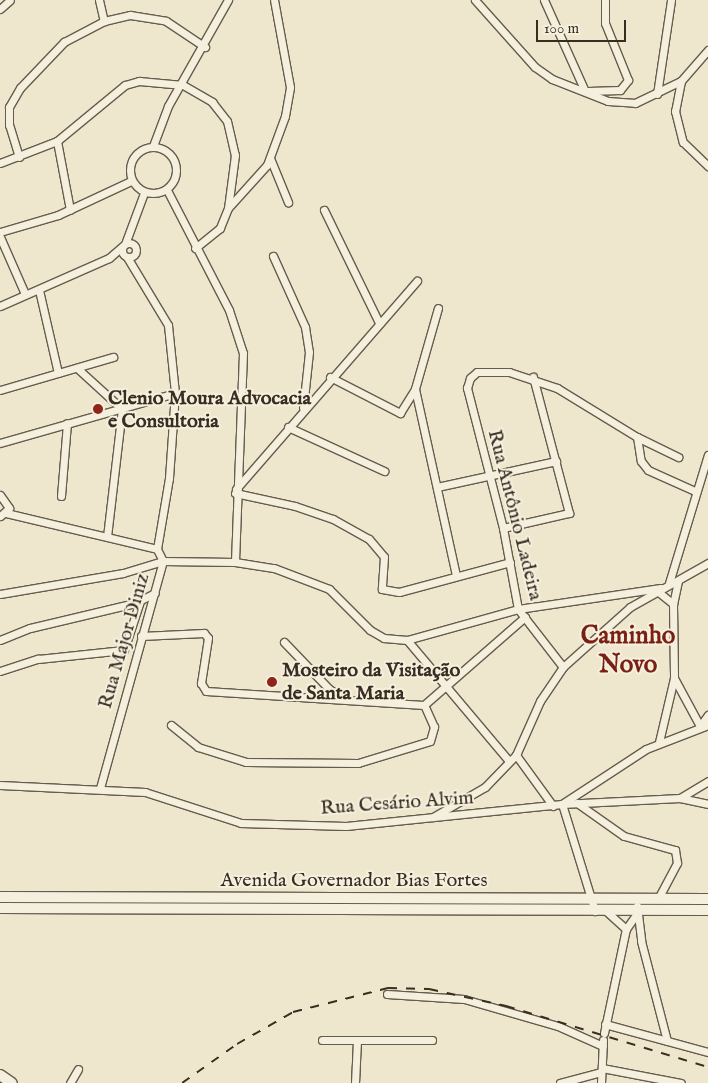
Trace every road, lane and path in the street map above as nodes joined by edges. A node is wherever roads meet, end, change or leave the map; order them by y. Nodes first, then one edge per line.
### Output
1 (10, 0) edge
2 (99, 0) edge
3 (228, 0) edge
4 (274, 0) edge
5 (475, 0) edge
6 (544, 0) edge
7 (605, 0) edge
8 (671, 0) edge
9 (0, 9) edge
10 (104, 21) junction
11 (205, 47) junction
12 (708, 50) edge
13 (681, 81) junction
14 (182, 85) junction
15 (586, 90) junction
16 (657, 94) junction
17 (57, 141) junction
18 (152, 146) junction
19 (19, 157) junction
20 (270, 158) junction
21 (0, 163) edge
22 (708, 166) edge
23 (131, 182) junction
24 (167, 190) junction
25 (144, 193) junction
26 (288, 202) dead end
27 (228, 208) junction
28 (70, 210) junction
29 (324, 210) dead end
30 (135, 227) junction
31 (0, 232) edge
32 (0, 237) edge
33 (124, 245) junction
34 (195, 248) junction
35 (135, 249) junction
36 (126, 256) junction
37 (273, 256) dead end
38 (109, 258) junction
39 (138, 271) junction
40 (417, 281) dead end
41 (39, 290) junction
42 (25, 294) junction
43 (0, 306) edge
44 (438, 308) dead end
45 (379, 323) junction
46 (113, 357) dead end
47 (77, 368) junction
48 (58, 373) junction
49 (330, 377) junction
50 (533, 377) junction
51 (415, 389) junction
52 (0, 390) edge
53 (175, 393) junction
54 (303, 408) junction
55 (122, 409) junction
56 (67, 423) junction
57 (288, 427) junction
58 (637, 438) junction
59 (0, 443) edge
60 (708, 455) edge
61 (678, 457) dead end
62 (556, 460) junction
63 (384, 471) dead end
64 (488, 476) junction
65 (437, 487) junction
66 (235, 491) junction
67 (695, 491) junction
68 (0, 495) edge
69 (60, 496) dead end
70 (3, 514) edge
71 (504, 528) junction
72 (107, 536) junction
73 (157, 549) junction
74 (163, 561) junction
75 (235, 562) junction
76 (510, 562) junction
77 (708, 563) edge
78 (456, 575) junction
79 (678, 581) junction
80 (669, 583) junction
81 (658, 589) junction
82 (155, 593) junction
83 (0, 594) edge
84 (140, 601) junction
85 (673, 604) junction
86 (518, 608) junction
87 (525, 617) junction
88 (141, 636) junction
89 (0, 640) edge
90 (407, 640) junction
91 (284, 642) dead end
92 (563, 667) junction
93 (0, 671) edge
94 (674, 678) junction
95 (447, 688) junction
96 (346, 699) junction
97 (424, 705) junction
98 (708, 715) edge
99 (171, 725) dead end
100 (708, 725) edge
101 (700, 726) junction
102 (659, 742) junction
103 (516, 755) junction
104 (510, 761) junction
105 (708, 781) edge
106 (0, 785) edge
107 (100, 788) junction
108 (680, 798) junction
109 (577, 803) junction
110 (562, 804) junction
111 (708, 804) edge
112 (553, 806) junction
113 (428, 819) junction
114 (246, 896) junction
115 (0, 897) edge
116 (265, 897) junction
117 (369, 898) junction
118 (658, 898) junction
119 (458, 899) junction
120 (591, 899) junction
121 (636, 899) junction
122 (708, 899) edge
123 (0, 908) edge
124 (244, 909) junction
125 (263, 909) junction
126 (369, 910) junction
127 (458, 910) junction
128 (708, 910) edge
129 (595, 911) junction
130 (606, 911) junction
131 (637, 912) junction
132 (626, 930) junction
133 (387, 994) dead end
134 (605, 1024) junction
135 (322, 1040) dead end
136 (432, 1040) dead end
137 (603, 1040) junction
138 (357, 1041) junction
139 (667, 1041) junction
140 (708, 1052) edge
141 (78, 1069) dead end
142 (602, 1070) junction
143 (0, 1075) edge
144 (12, 1083) edge
145 (70, 1083) edge
146 (354, 1083) edge
147 (560, 1083) edge
148 (601, 1083) edge
149 (681, 1083) edge

1 - 9 street
2 - 10 street
3 - 11 street
4 - 20 street
5 - 15 street
6 - 15 street
7 - 15 street
8 - 16 street
10 - 11 street
10 - 19 street
11 - 14 street
12 - 13 street
13 - 16 street
13 - 22 street
14 - 17 street
14 - 18 street
14 - 27 street
15 - 16 street
17 - 19 street
17 - 28 street
18 - 23 street
18 - 24 street
19 - 21 street
20 - 26 street
20 - 27 street
23 - 25 street
23 - 28 street
24 - 25 street
24 - 34 street
25 - 30 street
27 - 34 street
28 - 31 street
29 - 45 street
30 - 33 street
30 - 35 street, Rua Major Diniz
32 - 42 street
33 - 35 street
33 - 36 street
33 - 38 street
34 - 66 street
35 - 36 street
35 - 39 street, Rua Major Diniz
36 - 38 street
36 - 39 street, Rua Major Diniz
37 - 54 street
38 - 41 street
39 - 53 street, Rua Major Diniz
40 - 45 street
41 - 42 street
41 - 48 street
42 - 43 street
44 - 51 street
45 - 49 street
46 - 47 street
47 - 48 street
47 - 55 street
48 - 52 street
49 - 51 street
49 - 54 street
50 - 58 street
50 - 62 street
50 - 64 street, Rua Antônio Ladeira
51 - 65 street
53 - 55 street
53 - 73 street, Rua Major Diniz
54 - 57 street
55 - 56 street
55 - 72 street
56 - 59 street
56 - 69 street
57 - 63 street
57 - 66 street
58 - 61 street
58 - 67 street
60 - 67 street
62 - 64 street
62 - 71 street
64 - 65 street
64 - 71 street, Rua Antônio Ladeira
65 - 78 street
66 - 75 street
66 - 78 street
67 - 80 street
68 - 70 street
70 - 72 street
71 - 76 street, Rua Antônio Ladeira
72 - 73 street
73 - 74 street, Rua Major Diniz
74 - 75 street
74 - 82 street, Rua Major Diniz
74 - 83 street
75 - 90 street
76 - 78 street
76 - 86 street, Rua Antônio Ladeira
77 - 79 street
79 - 80 street
79 - 85 street
80 - 81 street
81 - 85 street
81 - 86 street
81 - 92 street
82 - 84 street
82 - 88 street, Rua Major Diniz
84 - 89 street
84 - 93 street
85 - 94 street
86 - 87 street, Rua Antônio Ladeira
86 - 90 street
87 - 92 street, Rua Antônio Ladeira
87 - 95 street
88 - 96 street
88 - 107 street, Rua Major Diniz
90 - 95 street
91 - 96 street
92 - 103 street
94 - 101 street
94 - 102 street
95 - 97 street
95 - 104 street
96 - 97 street
97 - 99 street
98 - 101 street
100 - 101 street
101 - 102 street
102 - 110 street
103 - 104 street
103 - 112 street
104 - 113 street
105 - 108 street
106 - 107 street, Rua Cesário Alvim
107 - 113 street, Rua Cesário Alvim
108 - 109 street, Rua Cesário Alvim
108 - 111 street
109 - 110 street, Rua Cesário Alvim
109 - 118 street
110 - 112 street, Rua Cesário Alvim
110 - 120 street
112 - 113 street, Rua Cesário Alvim
114 - 115 main road, Avenida Governador Bias Fortes
114 - 116 main road, Avenida Governador Bias Fortes
114 - 124 main road
116 - 117 main road, Avenida Governador Bias Fortes
116 - 125 main road
117 - 119 main road, Avenida Governador Bias Fortes
117 - 126 main road
118 - 121 main road, Avenida Governador Bias Fortes
118 - 122 main road, Avenida Governador Bias Fortes
119 - 120 main road, Avenida Governador Bias Fortes
119 - 127 main road
120 - 121 main road, Avenida Governador Bias Fortes
120 - 129 street
121 - 131 street
123 - 124 main road, Avenida Governador Bias Fortes
124 - 125 main road, Avenida Governador Bias Fortes
125 - 126 main road, Avenida Governador Bias Fortes
126 - 127 main road, Avenida Governador Bias Fortes
127 - 129 main road, Avenida Governador Bias Fortes
128 - 131 main road, Avenida Governador Bias Fortes
129 - 130 main road, Avenida Governador Bias Fortes
130 - 131 main road, Avenida Governador Bias Fortes
130 - 132 street
131 - 132 street
131 - 139 street
132 - 134 street
133 - 137 street
134 - 137 street
134 - 139 street
135 - 138 street
136 - 138 street
137 - 142 street
138 - 146 street
139 - 140 street
141 - 145 street
142 - 147 street
142 - 148 street
142 - 149 street
143 - 144 main road

